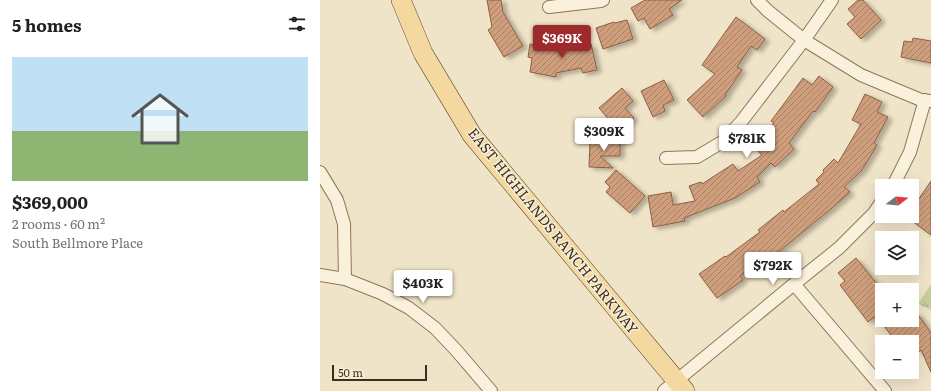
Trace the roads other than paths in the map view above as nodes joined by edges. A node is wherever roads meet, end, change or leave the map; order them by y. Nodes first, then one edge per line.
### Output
1 (401, 0) edge
2 (603, 0) edge
3 (757, 0) edge
4 (832, 0) edge
5 (549, 8) dead end
6 (804, 40) junction
7 (928, 101) edge
8 (666, 158) dead end
9 (320, 172) edge
10 (896, 179) edge
11 (875, 212) edge
12 (320, 275) edge
13 (345, 280) junction
14 (794, 284) junction
15 (675, 388) edge
16 (491, 391) edge
17 (885, 391) edge

1 - 15 main road, EAST HIGHLANDS RANCH PARKWAY
2 - 5 street
3 - 6 street
4 - 6 street
6 - 7 street
6 - 8 street
7 - 10 street
9 - 13 street
11 - 14 street
12 - 13 street
13 - 16 street
14 - 15 street
14 - 17 street

